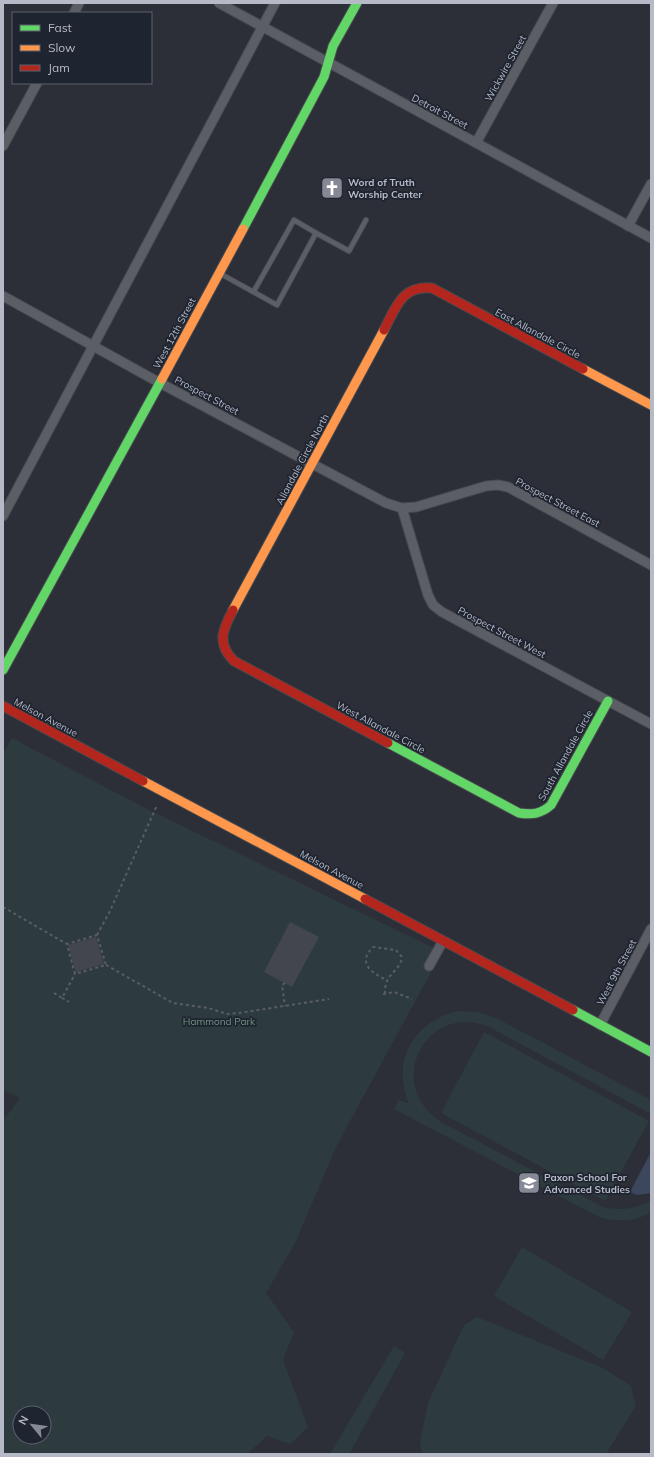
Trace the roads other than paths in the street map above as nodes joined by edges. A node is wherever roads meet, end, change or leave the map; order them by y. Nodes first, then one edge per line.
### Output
1 (79, 3) edge
2 (219, 3) edge
3 (275, 3) edge
4 (357, 3) edge
5 (553, 3) edge
6 (74, 12) edge
7 (262, 27) junction
8 (329, 63) junction
9 (36, 84) edge
10 (476, 143) junction
11 (3, 146) edge
12 (651, 184) edge
13 (366, 220) dead end
14 (628, 226) junction
15 (316, 233) junction
16 (651, 238) edge
17 (219, 273) junction
18 (413, 289) joint
19 (254, 291) junction
20 (3, 296) edge
21 (94, 346) junction
22 (160, 382) junction
23 (651, 405) edge
24 (312, 463) junction
25 (402, 508) junction
26 (3, 516) edge
27 (651, 565) edge
28 (223, 646) joint
29 (3, 670) edge
30 (608, 701) junction
31 (3, 706) edge
32 (651, 724) edge
33 (536, 814) joint
34 (651, 929) edge
35 (443, 941) junction
36 (429, 966) dead end
37 (600, 1025) junction
38 (651, 1052) edge

1 - 6 street
2 - 7 street, Detroit Street
3 - 7 street
4 - 8 street, West 12th Street
5 - 10 street, Wickwire Street
7 - 8 street, Detroit Street
7 - 21 street
8 - 10 street, Detroit Street
8 - 17 street, West 12th Street
9 - 11 street
10 - 14 street, Detroit Street
12 - 14 street
13 - 15 lane
14 - 16 street, Detroit Street
15 - 19 lane
15 - 19 lane
17 - 19 lane
17 - 22 street, West 12th Street
18 - 23 street, East Allandale Circle
18 - 24 street, Allandale Circle North
20 - 21 street, Prospect Street
21 - 22 street, Prospect Street
21 - 26 street
22 - 24 street, Prospect Street
22 - 29 street, West 12th Street
24 - 25 street, Prospect Street
24 - 28 street, Allandale Circle North
25 - 27 street, Prospect Street East
25 - 30 street, Prospect Street West
28 - 33 street, West Allandale Circle
30 - 32 street, Prospect Street West
30 - 33 street, South Allandale Circle
31 - 35 street, Melson Avenue
34 - 37 street, West 9th Street
35 - 36 street
35 - 37 street, Melson Avenue
37 - 38 street, Melson Avenue

